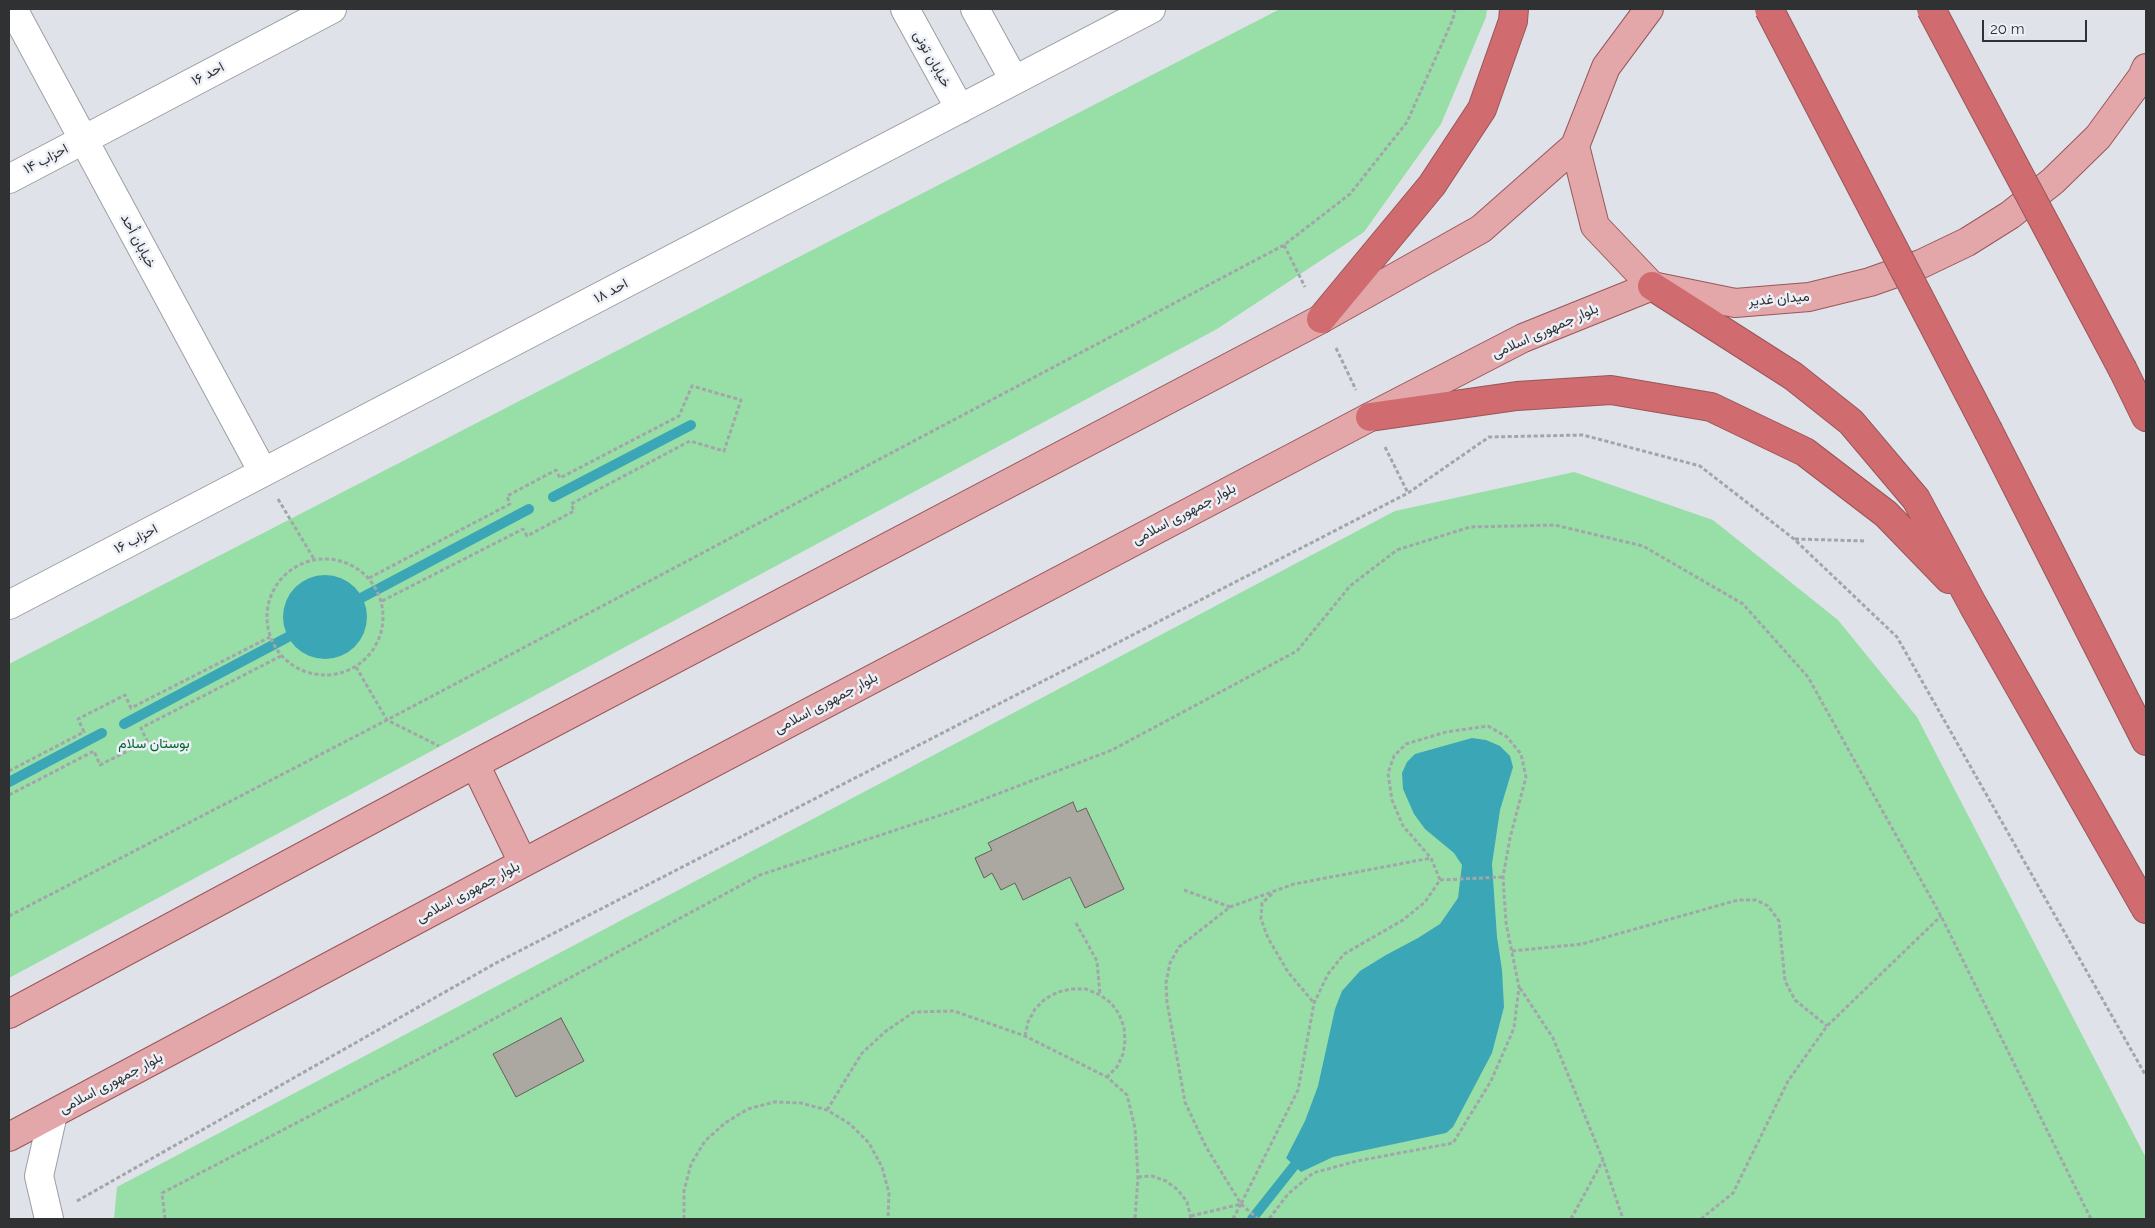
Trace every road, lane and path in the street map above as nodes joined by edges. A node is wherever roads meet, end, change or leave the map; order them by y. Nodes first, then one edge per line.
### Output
1 (13, 9) edge
2 (332, 9) edge
3 (905, 9) edge
4 (975, 9) edge
5 (1151, 9) edge
6 (1455, 9) edge
7 (1514, 9) edge
8 (1649, 9) edge
9 (1769, 9) edge
10 (1931, 9) edge
11 (2145, 73) edge
12 (1014, 80) junction
13 (960, 109) junction
14 (83, 140) junction
15 (1575, 146) junction
16 (9, 179) edge
17 (1284, 246) junction
18 (1652, 286) junction
19 (1321, 319) junction
20 (1370, 417) junction
21 (2146, 418) edge
22 (262, 472) junction
23 (1408, 493) junction
24 (1794, 539) junction
25 (1867, 541) dead end
26 (314, 559) junction
27 (369, 578) junction
28 (382, 601) junction
29 (9, 605) edge
30 (1973, 605) junction
31 (270, 637) junction
32 (281, 656) junction
33 (356, 667) junction
34 (387, 720) junction
35 (2146, 741) edge
36 (475, 764) junction
37 (9, 770) edge
38 (9, 795) edge
39 (1432, 858) junction
40 (523, 863) junction
41 (1503, 877) junction
42 (1440, 880) junction
43 (1184, 890) dead end
44 (1274, 892) junction
45 (1230, 907) junction
46 (2146, 909) edge
47 (9, 916) edge
48 (1941, 916) junction
49 (1076, 922) dead end
50 (1512, 951) junction
51 (1519, 987) junction
52 (1100, 995) junction
53 (1314, 1003) junction
54 (9, 1014) edge
55 (1827, 1026) junction
56 (1025, 1036) junction
57 (2146, 1076) edge
58 (1108, 1078) junction
59 (827, 1110) junction
60 (53, 1114) junction
61 (9, 1137) edge
62 (1603, 1160) junction
63 (1138, 1177) junction
64 (1241, 1204) junction
65 (49, 1218) edge
66 (1191, 1218) edge
67 (165, 1219) edge
68 (684, 1219) edge
69 (888, 1219) edge
70 (1135, 1219) edge
71 (1233, 1219) edge
72 (1258, 1219) edge
73 (1269, 1219) edge
74 (1571, 1219) edge
75 (1623, 1219) edge
76 (1701, 1219) edge
77 (2091, 1219) edge

1 - 14 street, خیابان اُحد
2 - 14 street, احد ۱۶
3 - 13 street, خیابان تونی
4 - 12 street
5 - 12 street, احد ۱۸
6 - 17 path
7 - 19 highway
8 - 15 main road
9 - 35 highway, bridge
10 - 21 highway, bridge
11 - 18 main road, میدان غدیر
12 - 13 street, احد ۱۸
13 - 22 street, احد ۱۸
14 - 16 street, احزاب ۱۴
14 - 22 street, خیابان اُحد
15 - 18 main road
15 - 19 main road
17 - 19 path
17 - 34 path
18 - 20 main road, بلوار جمهوری اسلامی
18 - 30 highway
19 - 20 path
19 - 36 main road
20 - 23 path
20 - 30 highway
20 - 40 main road, بلوار جمهوری اسلامی
22 - 26 path
22 - 29 street, احزاب ۱۶
23 - 24 path
23 - 65 path
24 - 25 path
24 - 57 path
26 - 27 path
26 - 31 path
27 - 28 path
27 - 28 path
28 - 33 path
30 - 46 highway
31 - 32 path
31 - 37 path
32 - 33 path
32 - 38 path
33 - 34 path
34 - 36 path
34 - 47 path
36 - 40 main road
36 - 54 main road
39 - 41 path
39 - 42 path
39 - 44 path
40 - 60 main road, بلوار جمهوری اسلامی
41 - 42 path
41 - 50 path
42 - 53 path
43 - 45 path
44 - 45 path
44 - 53 path
45 - 64 path
48 - 55 path
48 - 67 path
48 - 77 path
49 - 52 path
50 - 51 path
50 - 55 path
51 - 62 path
51 - 73 path
52 - 56 path
52 - 58 path
53 - 64 path
55 - 76 path
56 - 58 path
56 - 59 path
58 - 63 path
59 - 68 path
59 - 69 path
60 - 61 main road, بلوار جمهوری اسلامی
60 - 65 street
62 - 74 path
62 - 75 path
63 - 66 path
63 - 70 path
64 - 66 path
64 - 71 path
64 - 72 path

